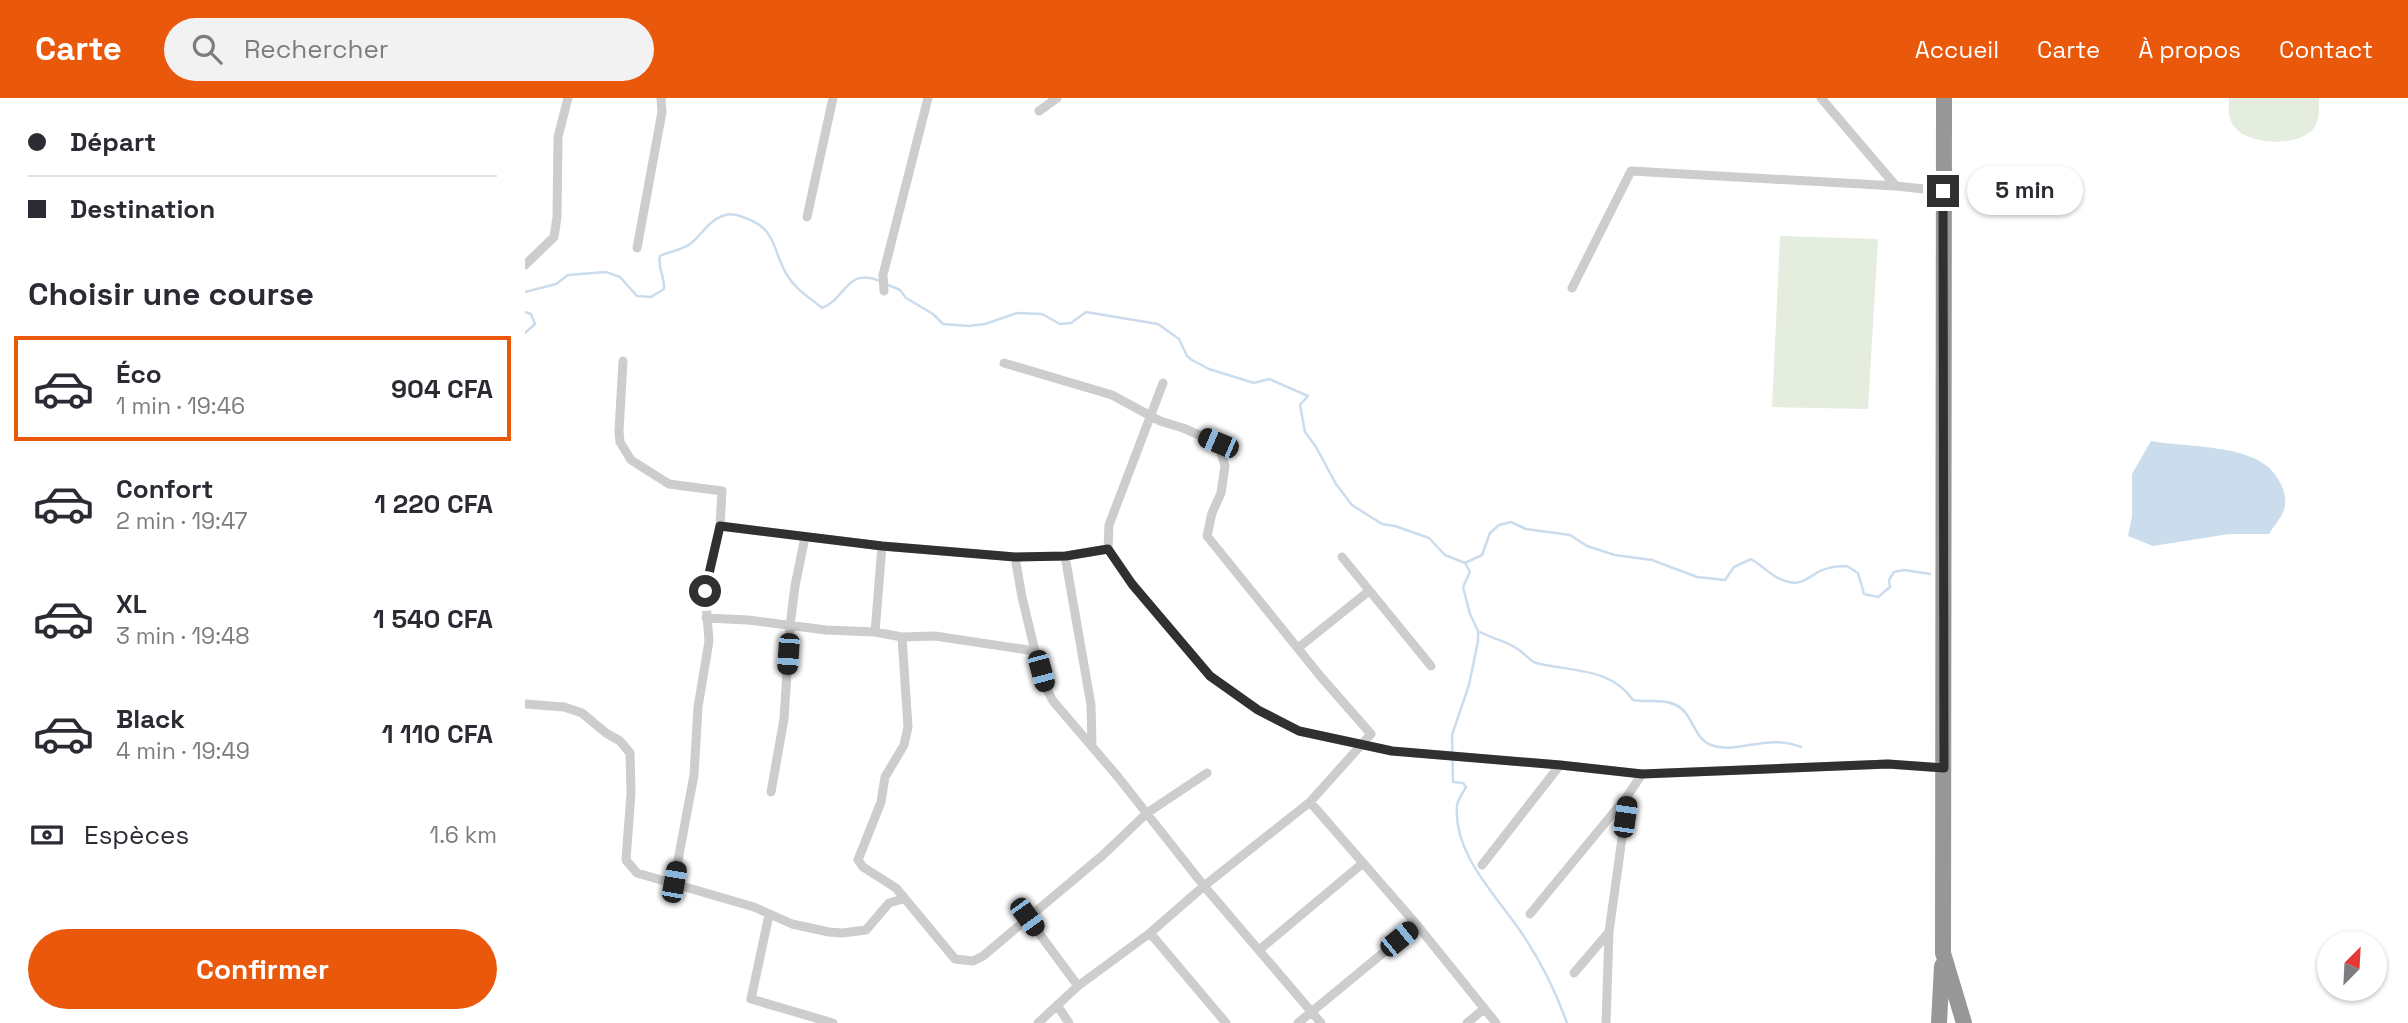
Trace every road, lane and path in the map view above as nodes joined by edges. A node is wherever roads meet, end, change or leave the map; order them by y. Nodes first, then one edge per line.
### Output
1 (568, 98) edge
2 (661, 98) edge
3 (832, 98) edge
4 (928, 98) edge
5 (1057, 98) edge
6 (1821, 98) edge
7 (1944, 98) edge
8 (1039, 111) dead end
9 (1896, 186) junction
10 (1943, 191) junction
11 (807, 217) dead end
12 (636, 248) dead end
13 (525, 265) edge
14 (1572, 288) dead end
15 (884, 291) dead end
16 (623, 361) dead end
17 (1004, 363) dead end
18 (1163, 383) dead end
19 (1150, 417) junction
20 (720, 526) junction
21 (805, 537) junction
22 (882, 546) junction
23 (1108, 549) junction
24 (1066, 556) junction
25 (1015, 557) junction
26 (1342, 557) dead end
27 (1369, 591) junction
28 (706, 618) junction
29 (790, 626) junction
30 (875, 632) junction
31 (902, 637) junction
32 (1298, 649) junction
33 (1035, 651) junction
34 (1431, 666) dead end
35 (525, 704) edge
36 (1092, 745) junction
37 (1361, 746) junction
38 (1560, 765) junction
39 (1944, 768) junction
40 (1207, 773) dead end
41 (1642, 774) junction
42 (771, 793) dead end
43 (1628, 795) junction
44 (1310, 802) junction
45 (1147, 813) junction
46 (1363, 863) junction
47 (1482, 865) dead end
48 (674, 882) junction
49 (1204, 886) junction
50 (903, 899) junction
51 (1530, 914) dead end
52 (769, 915) junction
53 (1027, 917) junction
54 (1417, 925) junction
55 (1609, 932) junction
56 (1150, 933) junction
57 (1259, 950) junction
58 (1943, 953) junction
59 (1574, 973) dead end
60 (1078, 986) junction
61 (1057, 1005) junction
62 (1484, 1009) junction
63 (1312, 1012) junction
64 (833, 1023) edge
65 (1038, 1023) edge
66 (1069, 1023) edge
67 (1226, 1023) edge
68 (1298, 1023) edge
69 (1321, 1023) edge
70 (1467, 1023) edge
71 (1496, 1023) edge
72 (1606, 1023) edge
73 (1939, 1023) edge
74 (1964, 1023) edge

1 - 13 street
2 - 12 street
3 - 11 street
4 - 15 street
5 - 8 street
6 - 9 street
7 - 10 highway
9 - 10 street
9 - 14 street
10 - 39 highway
16 - 20 street
17 - 19 street
18 - 19 street
19 - 23 street
19 - 32 street
20 - 21 street
20 - 28 street
21 - 22 street
21 - 29 street
22 - 25 street
22 - 30 street
23 - 24 street
23 - 37 street
24 - 25 street
24 - 36 street
25 - 33 street
26 - 27 street
27 - 32 street
27 - 34 street
28 - 29 street
28 - 48 street
29 - 30 street
29 - 42 street
30 - 31 street
31 - 33 street
31 - 50 street
32 - 37 street
33 - 36 street
35 - 48 street
36 - 45 street
37 - 38 street
37 - 44 street
38 - 41 street
38 - 47 street
39 - 41 street
39 - 58 highway
40 - 45 street
41 - 43 street
43 - 51 street
43 - 55 street
44 - 46 street
44 - 49 street
45 - 49 street
45 - 53 street
46 - 54 street
46 - 57 street
48 - 52 street
49 - 56 street
49 - 57 street
50 - 52 street
50 - 53 street
52 - 64 street
53 - 60 street
54 - 62 street
54 - 63 street
55 - 59 street
55 - 72 street
56 - 60 street
56 - 67 street
57 - 63 street
58 - 73 highway
58 - 74 highway
60 - 61 street
61 - 65 street
61 - 66 street
62 - 70 street
62 - 71 street
63 - 68 street
63 - 69 street

